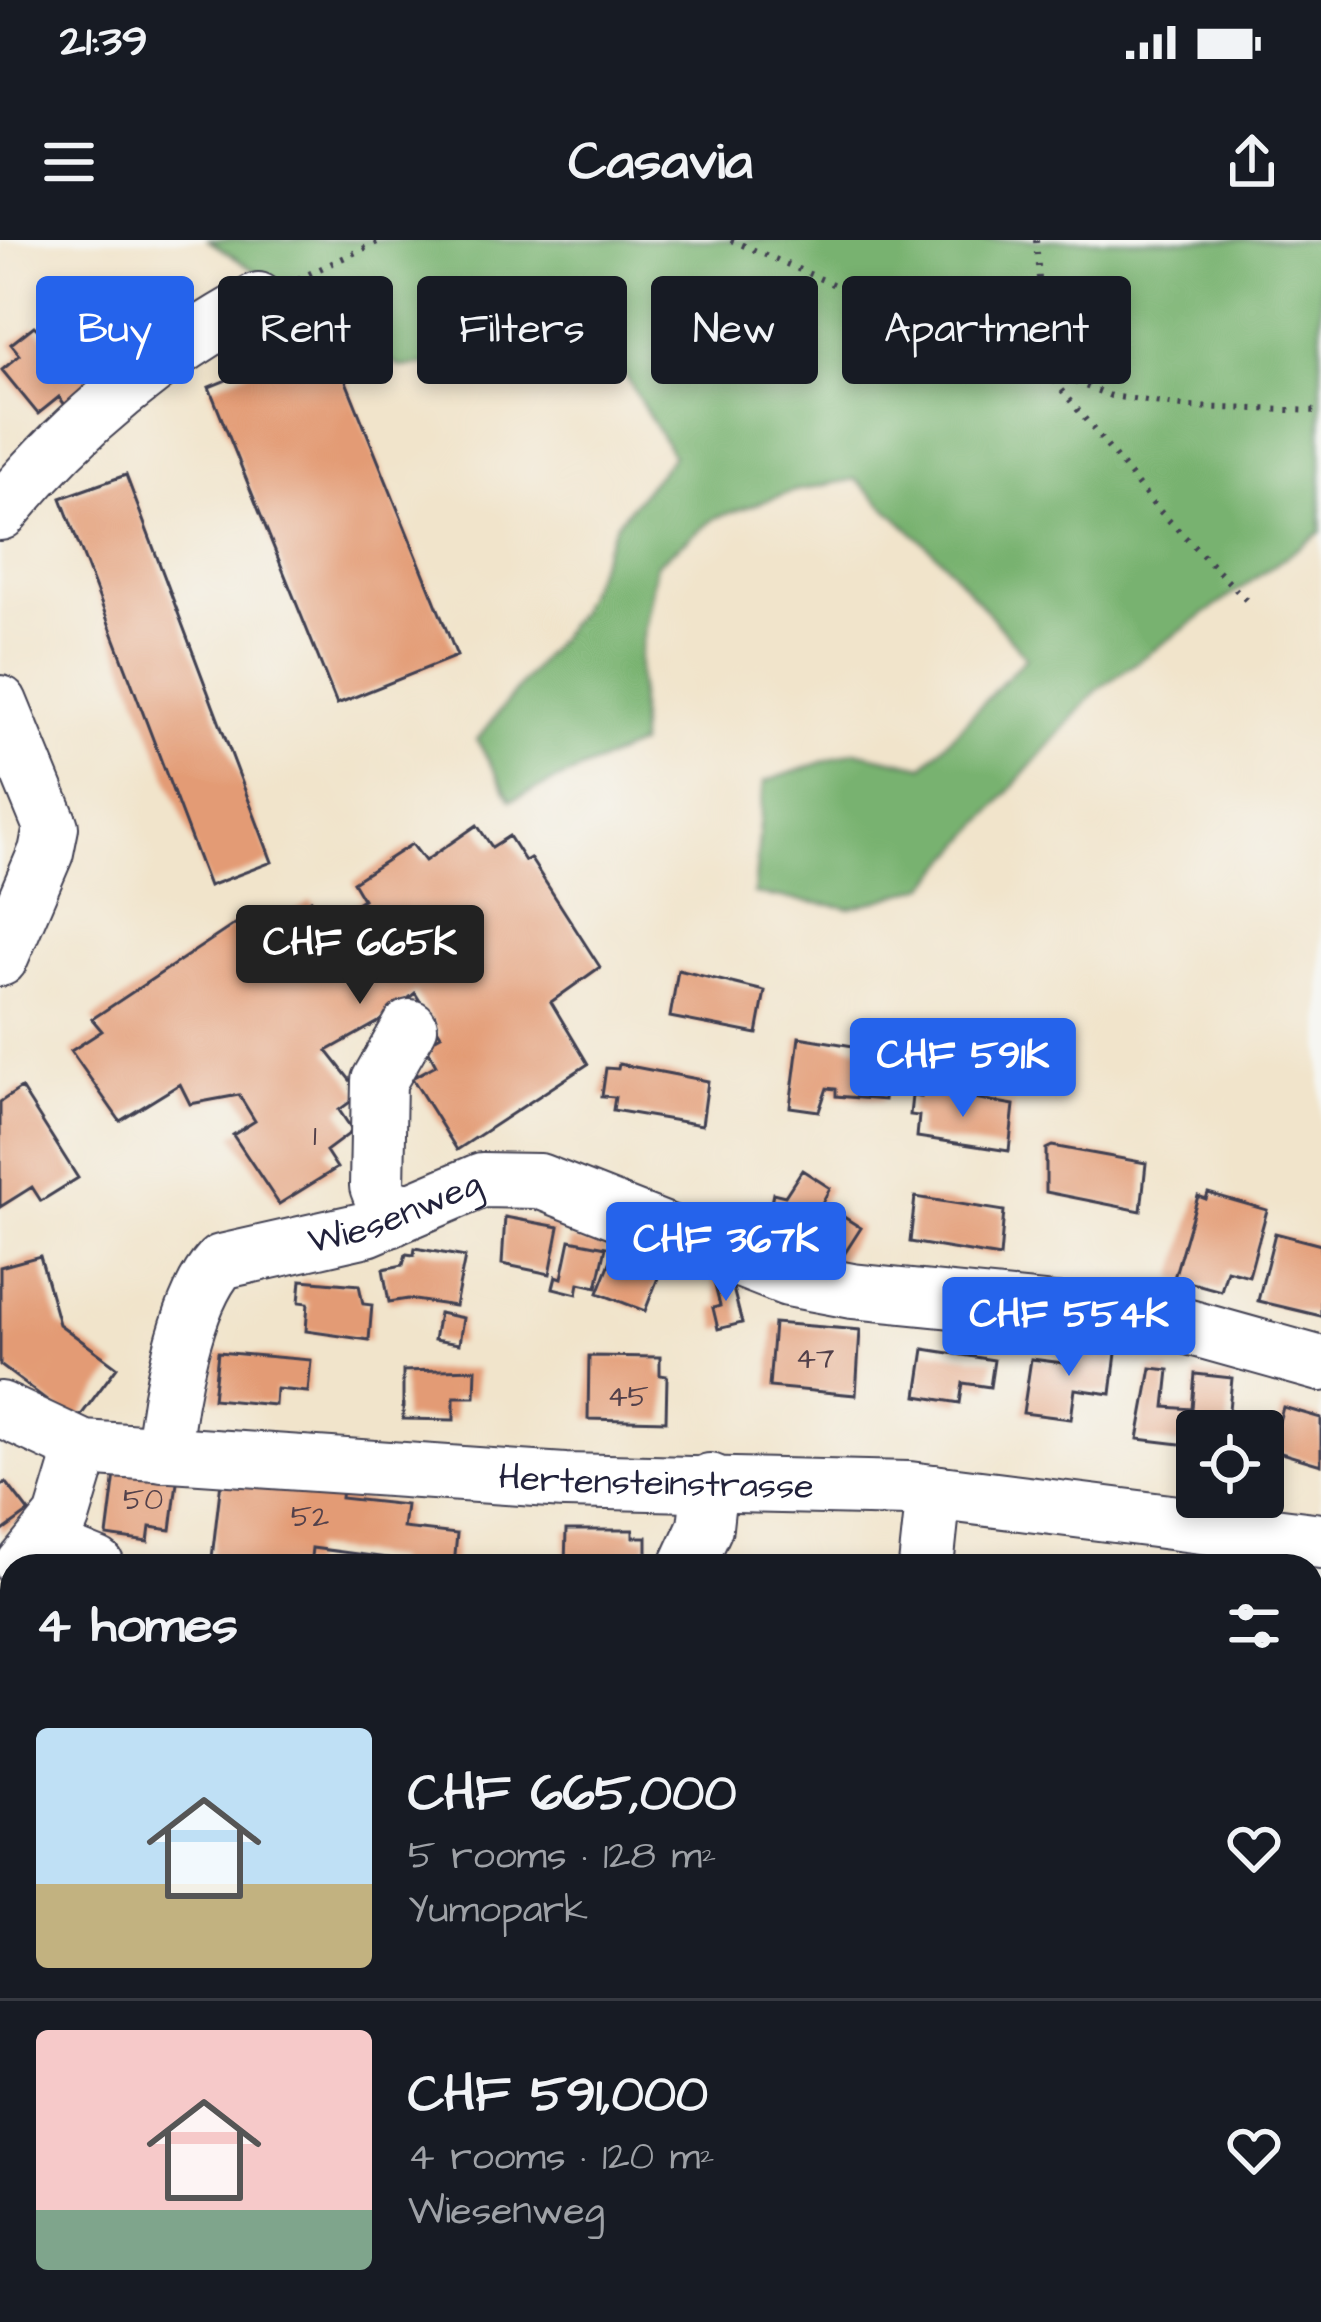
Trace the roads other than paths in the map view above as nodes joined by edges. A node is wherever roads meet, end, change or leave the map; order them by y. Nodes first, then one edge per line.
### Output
1 (218, 322) edge
2 (0, 513) edge
3 (0, 703) edge
4 (18, 793) edge
5 (0, 958) edge
6 (410, 1027) dead end
7 (389, 1220) junction
8 (1321, 1364) edge
9 (0, 1409) edge
10 (83, 1448) junction
11 (163, 1454) junction
12 (710, 1481) junction
13 (934, 1492) junction
14 (1321, 1541) edge
15 (36, 1552) edge
16 (67, 1554) edge
17 (693, 1554) edge
18 (927, 1554) edge

1 - 2 street
3 - 4 street
4 - 5 street
6 - 7 street
7 - 8 street, Wiesenweg
7 - 11 street, Wiesenweg
9 - 10 street, Hertensteinstrasse
10 - 11 street, Hertensteinstrasse
10 - 15 street
11 - 12 street, Hertensteinstrasse
12 - 13 street, Hertensteinstrasse
12 - 17 street
13 - 14 street, Hertensteinstrasse
13 - 18 street
15 - 16 street

